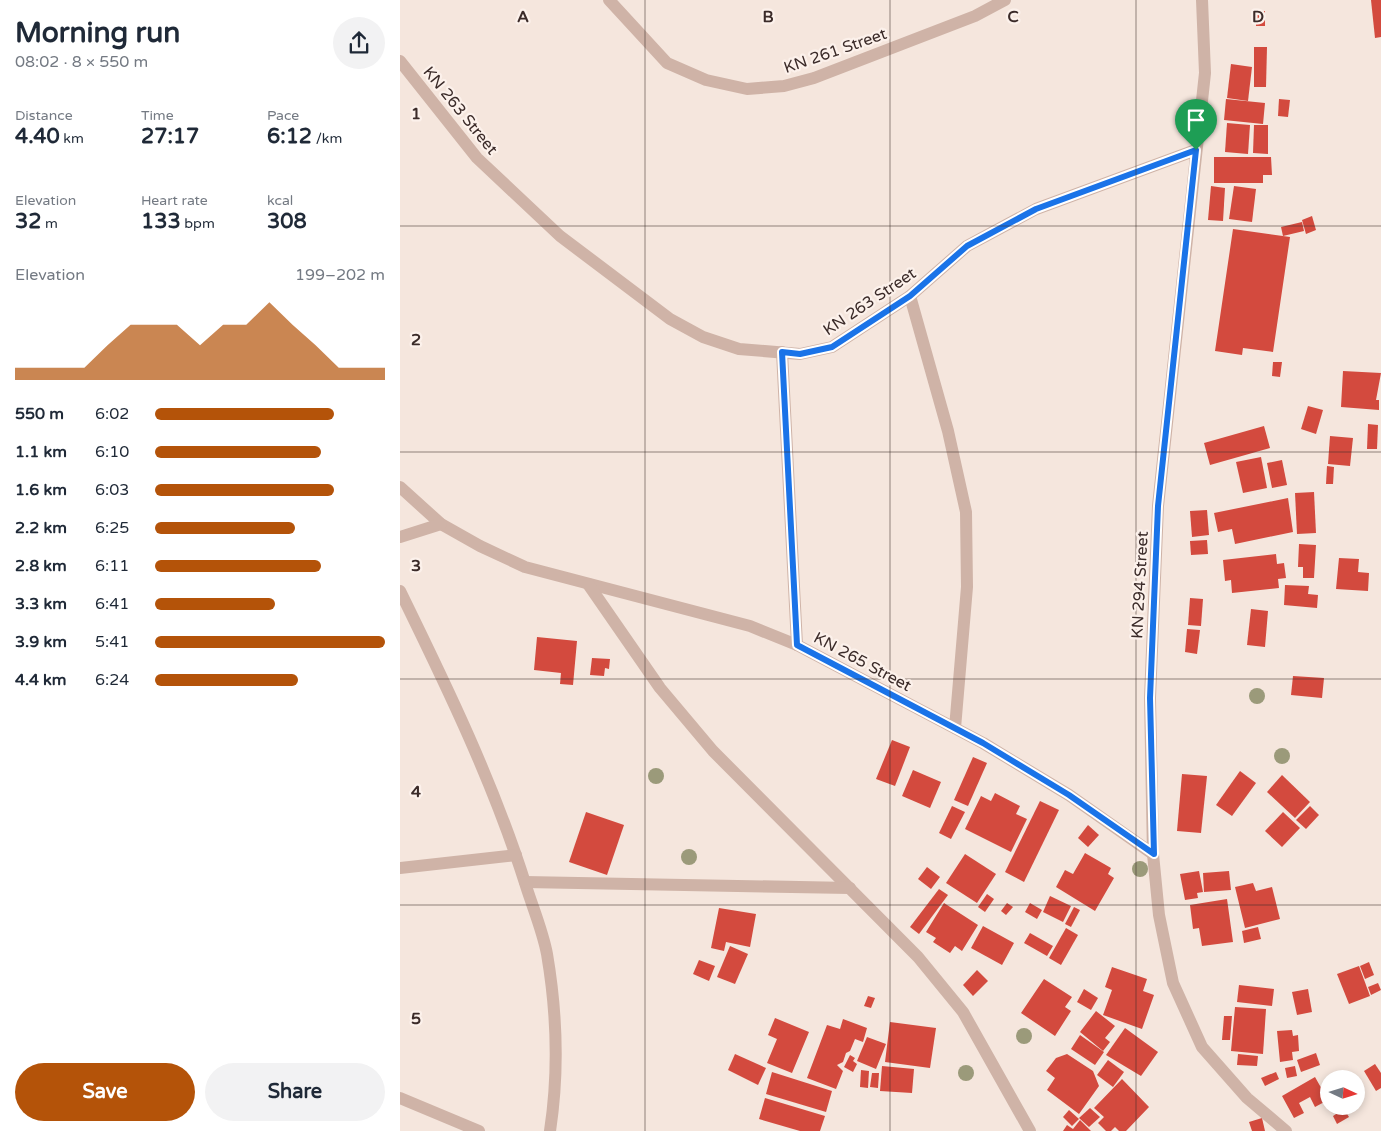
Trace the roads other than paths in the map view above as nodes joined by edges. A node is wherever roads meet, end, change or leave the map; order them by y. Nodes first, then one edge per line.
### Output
1 (609, 0) edge
2 (1005, 0) edge
3 (1202, 0) edge
4 (400, 61) edge
5 (1196, 150) junction
6 (910, 296) junction
7 (782, 352) junction
8 (400, 487) edge
9 (441, 524) junction
10 (400, 537) edge
11 (588, 584) junction
12 (400, 591) edge
13 (797, 645) junction
14 (955, 728) junction
15 (1154, 854) junction
16 (516, 855) junction
17 (400, 868) edge
18 (525, 882) junction
19 (850, 888) junction
20 (400, 1098) edge
21 (479, 1131) edge
22 (550, 1131) edge
23 (1030, 1131) edge
24 (1286, 1131) edge

1 - 2 street, KN 261 Street
3 - 5 street, KN 294 Street
4 - 7 street, KN 263 Street
5 - 6 street, KN 263 Street
5 - 15 street, KN 294 Street
6 - 7 street, KN 263 Street
6 - 14 street
7 - 13 street
8 - 9 street, KN 265 Street
9 - 10 street
9 - 11 street, KN 265 Street
11 - 13 street, KN 265 Street
11 - 19 street
12 - 16 street
13 - 14 street, KN 265 Street
14 - 15 street, KN 265 Street
15 - 24 street, KN 294 Street
16 - 17 street
16 - 18 street
18 - 19 street
18 - 22 street
19 - 23 street
20 - 21 street

